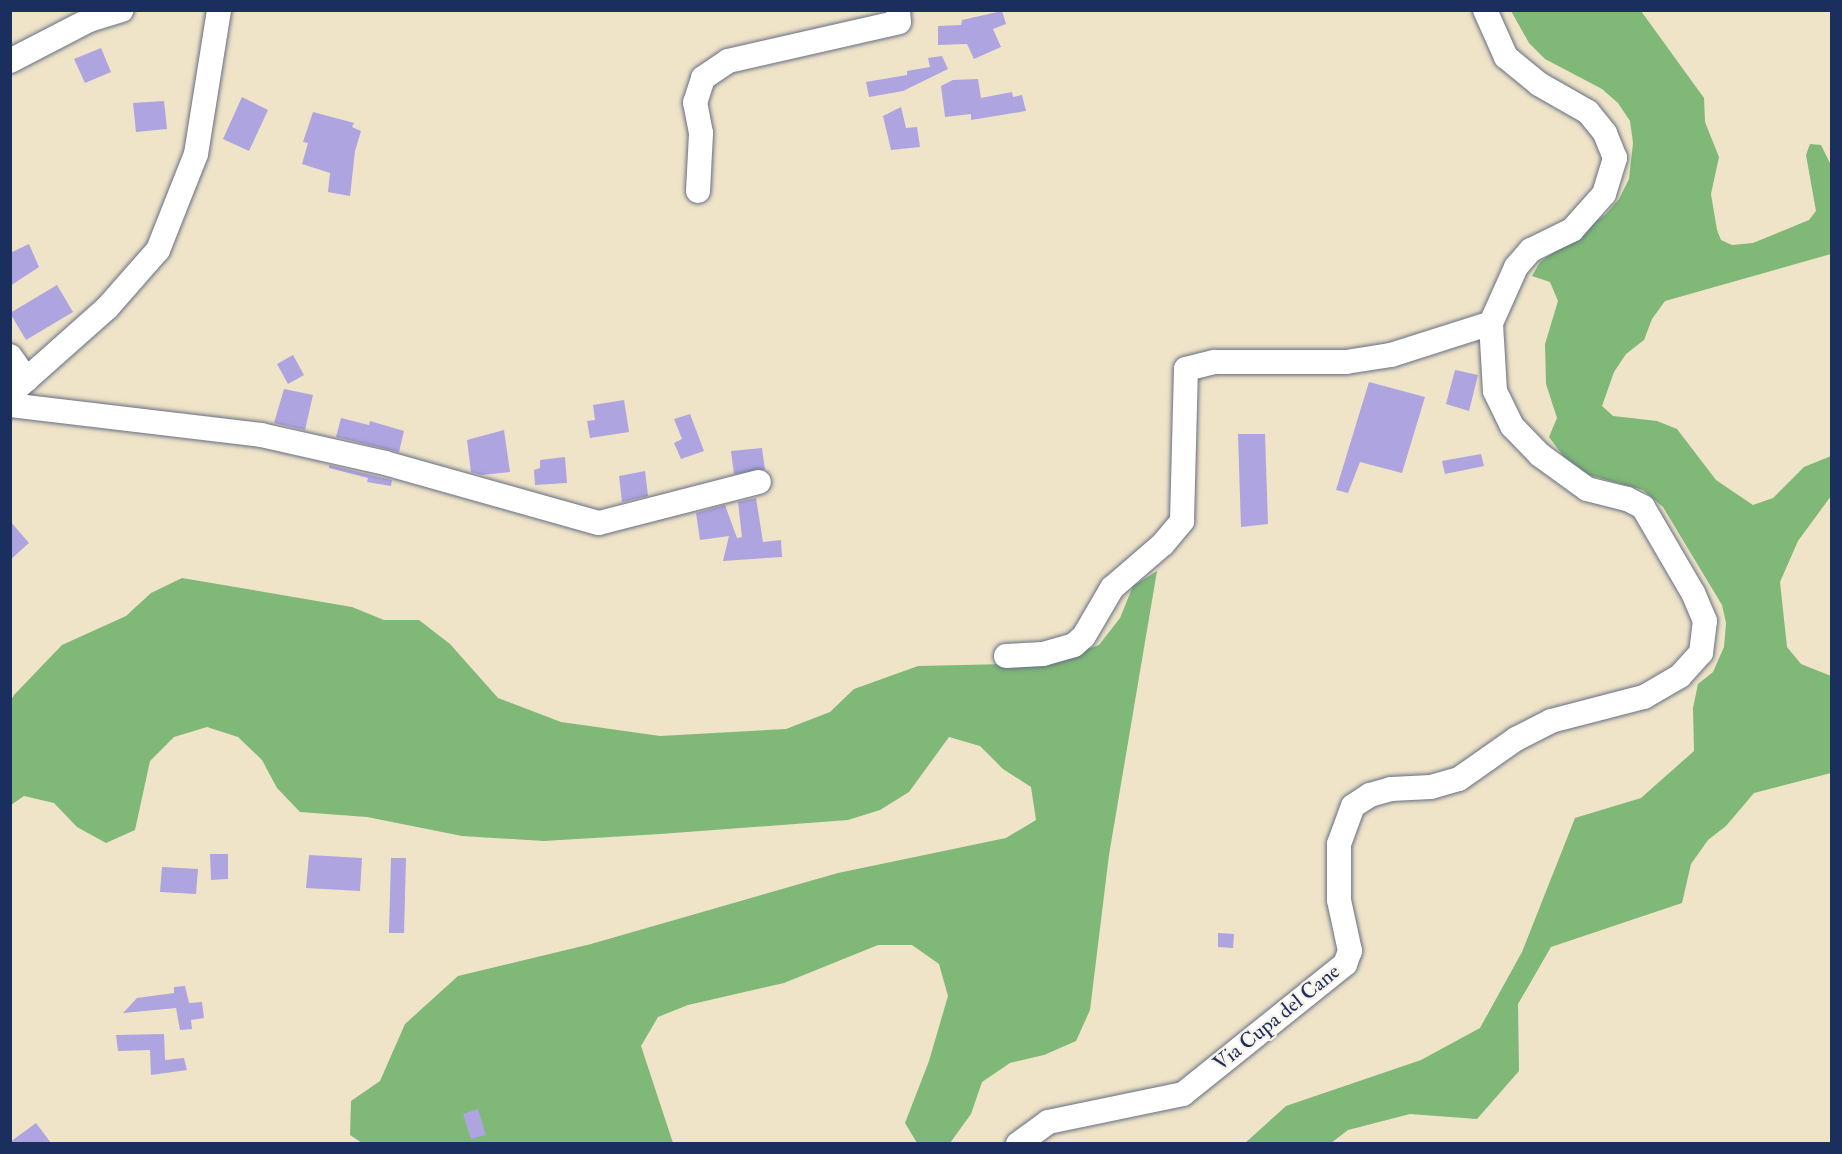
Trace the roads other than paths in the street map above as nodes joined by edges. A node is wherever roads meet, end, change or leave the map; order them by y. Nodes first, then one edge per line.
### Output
1 (121, 10) edge
2 (219, 10) edge
3 (898, 10) edge
4 (1485, 10) edge
5 (10, 62) edge
6 (698, 191) dead end
7 (1491, 323) junction
8 (10, 356) edge
9 (19, 387) edge
10 (10, 405) edge
11 (759, 482) dead end
12 (1006, 656) dead end
13 (1018, 1143) edge

1 - 5 street
2 - 9 street
3 - 6 street
4 - 7 street, Via Cupa del Cane
7 - 12 street
7 - 13 street, Via Cupa del Cane
8 - 9 street
10 - 11 street

